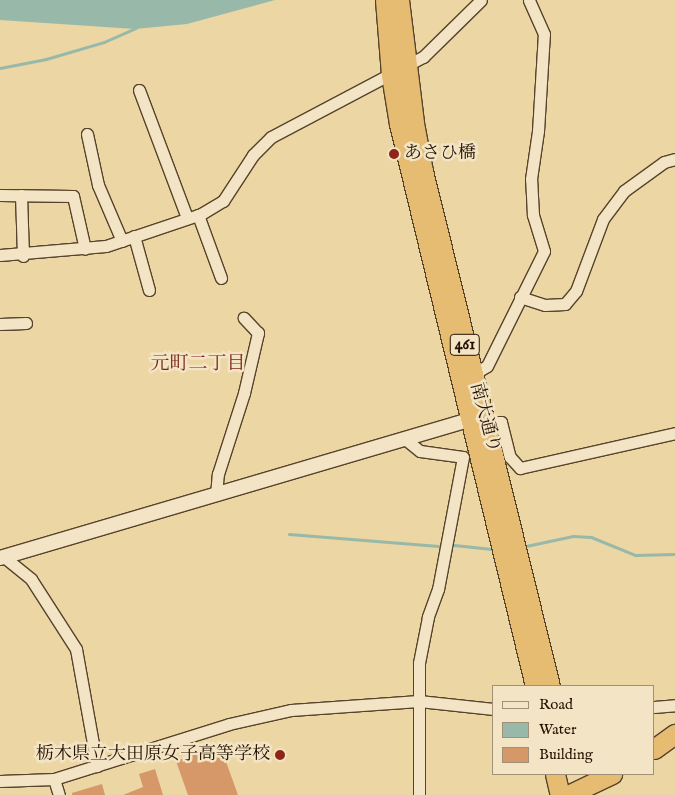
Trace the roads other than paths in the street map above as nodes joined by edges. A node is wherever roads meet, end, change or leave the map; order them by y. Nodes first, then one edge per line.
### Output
1 (385, 0) edge
2 (399, 0) edge
3 (481, 0) edge
4 (529, 0) edge
5 (398, 70) junction
6 (139, 90) dead end
7 (87, 134) dead end
8 (675, 159) edge
9 (0, 195) edge
10 (21, 195) junction
11 (192, 217) junction
12 (134, 236) junction
13 (122, 241) junction
14 (85, 249) junction
15 (0, 255) edge
16 (22, 256) junction
17 (221, 278) dead end
18 (149, 290) dead end
19 (520, 297) junction
20 (244, 318) dead end
21 (26, 323) dead end
22 (0, 324) edge
23 (472, 375) junction
24 (478, 421) junction
25 (675, 433) edge
26 (405, 439) junction
27 (216, 495) junction
28 (2, 558) edge
29 (535, 685) edge
30 (550, 685) edge
31 (419, 702) junction
32 (675, 705) edge
33 (655, 707) edge
34 (492, 709) edge
35 (675, 734) edge
36 (655, 748) edge
37 (98, 766) junction
38 (556, 775) edge
39 (609, 775) edge
40 (54, 779) junction
41 (0, 781) edge
42 (570, 790) edge
43 (59, 795) edge
44 (419, 795) edge

1 - 5 highway, 南大通り / 461
2 - 5 highway, 南大通り / 461
3 - 5 street
4 - 19 street
5 - 11 street
5 - 23 highway, 南大通り / 461
5 - 24 highway, 南大通り / 461
6 - 11 street
7 - 13 street
8 - 19 street
9 - 10 street
10 - 14 street
10 - 16 street
11 - 12 street
11 - 17 street
12 - 13 street
12 - 18 street
13 - 14 street
14 - 16 street
15 - 16 street
19 - 23 street
20 - 27 street
21 - 22 street
23 - 24 highway, 南大通り / 461
24 - 25 street
24 - 26 street
24 - 29 highway, 南大通り / 461
24 - 30 highway, 南大通り / 461
26 - 27 street
26 - 31 street
27 - 28 street
28 - 37 street
31 - 34 street
31 - 37 street
31 - 44 street
32 - 33 street
35 - 36 highway
37 - 40 street
38 - 42 highway
39 - 42 highway
40 - 41 street
40 - 43 street

